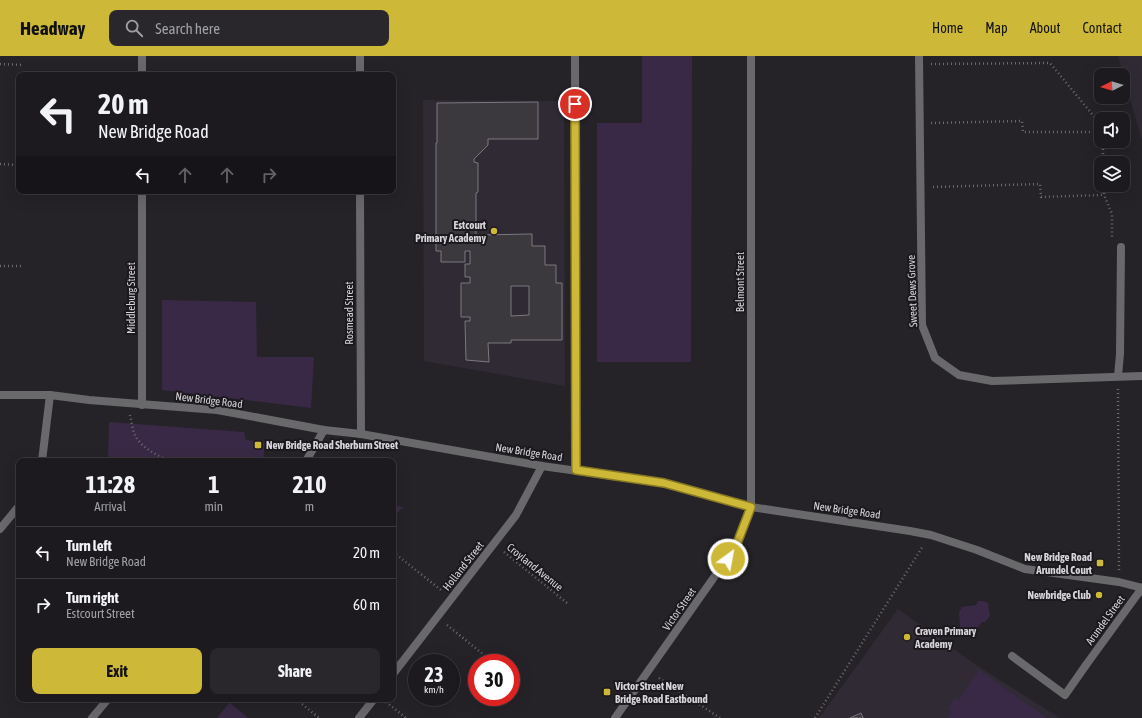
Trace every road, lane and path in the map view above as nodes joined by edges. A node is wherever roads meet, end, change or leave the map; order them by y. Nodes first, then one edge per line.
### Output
1 (142, 56) edge
2 (360, 56) edge
3 (575, 56) edge
4 (751, 56) edge
5 (919, 60) edge
6 (0, 64) edge
7 (23, 64) dead end
8 (142, 72) edge
9 (360, 72) edge
10 (1094, 117) edge
11 (920, 124) junction
12 (1094, 132) edge
13 (0, 164) edge
14 (16, 165) edge
15 (920, 187) junction
16 (142, 194) edge
17 (360, 194) edge
18 (1104, 194) joint
19 (1121, 247) joint
20 (0, 266) edge
21 (23, 266) dead end
22 (1118, 376) junction
23 (1142, 376) edge
24 (0, 395) edge
25 (50, 395) junction
26 (127, 403) junction
27 (142, 405) junction
28 (324, 430) junction
29 (361, 434) junction
30 (42, 458) edge
31 (162, 458) edge
32 (308, 458) edge
33 (542, 466) junction
34 (576, 470) junction
35 (751, 507) junction
36 (16, 510) edge
37 (0, 529) edge
38 (930, 535) junction
39 (494, 544) junction
40 (396, 554) edge
41 (1119, 582) junction
42 (1142, 588) edge
43 (452, 598) junction
44 (567, 603) dead end
45 (437, 617) junction
46 (483, 654) edge
47 (1012, 656) dead end
48 (396, 670) edge
49 (649, 671) junction
50 (105, 702) edge
51 (300, 702) edge
52 (372, 702) edge
53 (386, 702) edge
54 (92, 718) edge
55 (319, 718) edge
56 (359, 718) edge
57 (406, 718) edge
58 (615, 718) edge
59 (720, 718) edge
60 (815, 718) edge

1 - 8 street
2 - 9 street
3 - 34 street
4 - 35 street, Belmont Street
5 - 10 path
5 - 11 street, Sweet Dews Grove
6 - 7 path
11 - 12 path
11 - 15 street, Sweet Dews Grove
13 - 14 path
15 - 18 path
15 - 22 street, Sweet Dews Grove
16 - 27 street, Middleburg Street
17 - 29 street, Rosmead Street
18 - 19 path
19 - 22 street
20 - 21 path
22 - 23 street, Sweet Dews Grove
22 - 41 path
24 - 25 street, New Bridge Road
25 - 26 street, New Bridge Road
25 - 30 street
26 - 27 street, New Bridge Road
26 - 31 path
27 - 28 street, New Bridge Road
28 - 29 street, New Bridge Road
28 - 32 street
29 - 33 street, New Bridge Road
33 - 34 street, New Bridge Road
33 - 39 street, Holland Street
34 - 35 street, New Bridge Road
35 - 38 street, New Bridge Road
35 - 49 street, Victor Street
36 - 37 street
38 - 41 street, New Bridge Road
38 - 60 path
39 - 43 street, Holland Street
39 - 44 path, Croyland Avenue
40 - 43 path
41 - 42 street, New Bridge Road
42 - 47 street, Arundel Street
43 - 45 street, Holland Street
45 - 46 path
45 - 48 street, Holland Street
49 - 58 street, Victor Street
49 - 59 path
50 - 54 street
51 - 55 path
52 - 56 street
53 - 57 path

